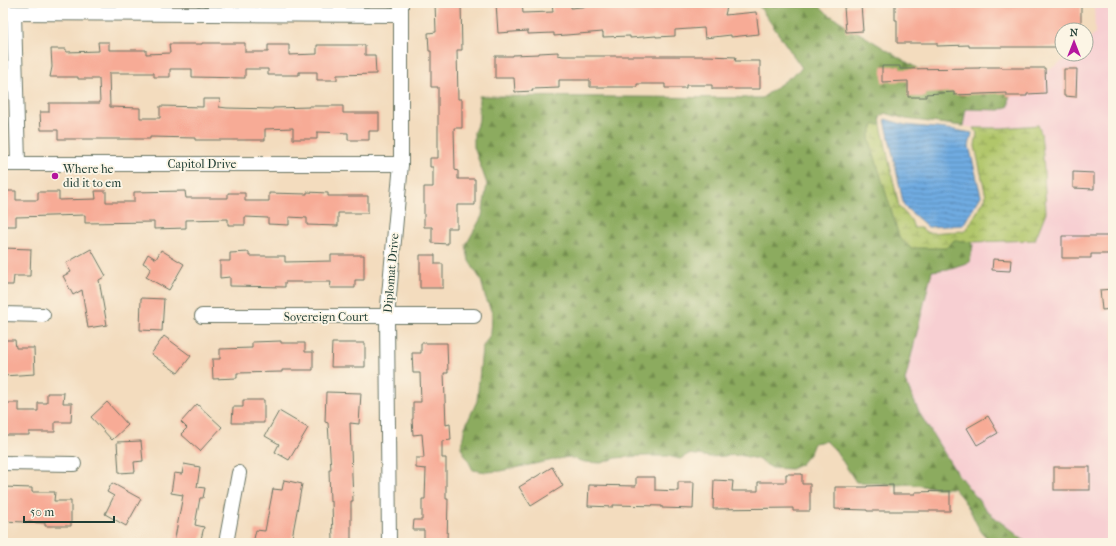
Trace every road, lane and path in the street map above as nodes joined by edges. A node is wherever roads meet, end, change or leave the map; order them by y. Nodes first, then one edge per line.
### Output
1 (155, 8) edge
2 (401, 9) edge
3 (8, 13) edge
4 (18, 163) junction
5 (3, 164) edge
6 (402, 164) junction
7 (3, 314) edge
8 (43, 314) dead end
9 (202, 316) dead end
10 (474, 316) dead end
11 (387, 317) junction
12 (3, 463) edge
13 (74, 464) dead end
14 (239, 473) dead end
15 (226, 543) edge
16 (388, 543) edge

1 - 2 street
1 - 3 street
2 - 6 street, Diplomat Drive
3 - 4 street
4 - 5 street, Capitol Drive
4 - 6 street, Capitol Drive
6 - 11 street, Diplomat Drive
7 - 8 street
9 - 11 street, Sovereign Court
10 - 11 street, Sovereign Court
11 - 16 street, Diplomat Drive
12 - 13 street
14 - 15 street

